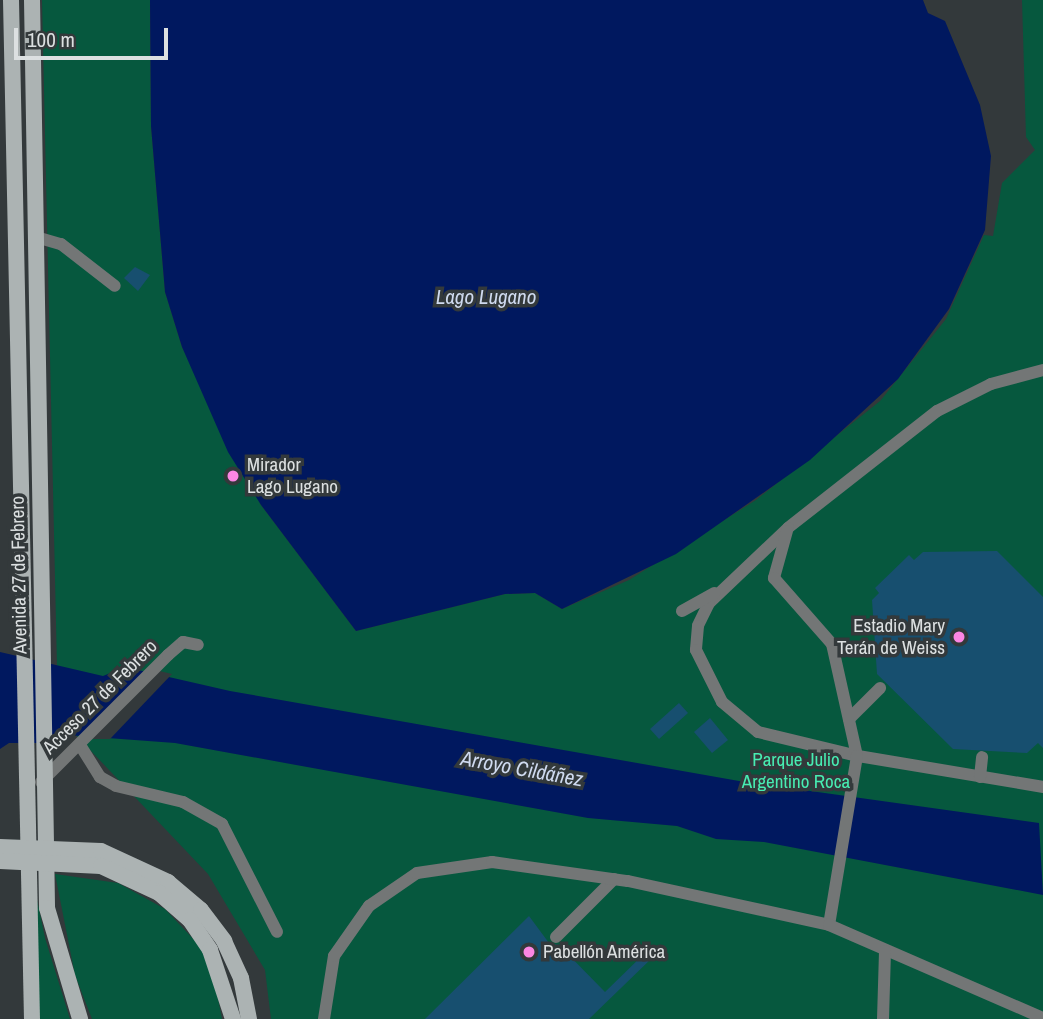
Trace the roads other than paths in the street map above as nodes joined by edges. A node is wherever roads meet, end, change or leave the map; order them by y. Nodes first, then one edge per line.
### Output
1 (11, 0) edge
2 (32, 0) edge
3 (36, 237) junction
4 (115, 286) dead end
5 (1043, 370) edge
6 (788, 528) junction
7 (723, 587) junction
8 (682, 611) dead end
9 (33, 641) junction
10 (198, 645) dead end
11 (880, 688) dead end
12 (849, 719) junction
13 (80, 745) junction
14 (856, 752) junction
15 (982, 757) dead end
16 (980, 777) junction
17 (36, 784) junction
18 (1043, 787) edge
19 (0, 847) edge
20 (57, 854) junction
21 (0, 861) edge
22 (614, 879) junction
23 (829, 925) junction
24 (277, 932) dead end
25 (555, 937) dead end
26 (885, 951) junction
27 (231, 1015) edge
28 (1043, 1018) edge
29 (32, 1019) edge
30 (80, 1019) edge
31 (250, 1019) edge
32 (324, 1019) edge
33 (883, 1019) edge

1 - 9 main road, Avenida 27 de Febrero
2 - 3 main road, Avenida 27 de Febrero
3 - 4 lane
3 - 9 main road, Avenida 27 de Febrero
5 - 6 lane
6 - 7 lane
6 - 12 lane
7 - 8 lane
7 - 14 lane
9 - 17 main road, Avenida 27 de Febrero
10 - 13 lane, Acceso 27 de Febrero
11 - 12 lane
12 - 14 lane
13 - 17 lane, Acceso 27 de Febrero
13 - 24 lane
14 - 16 lane
14 - 23 lane
15 - 16 lane
16 - 18 lane
17 - 29 main road, Avenida 27 de Febrero
17 - 30 main road, Avenida 27 de Febrero
19 - 20 main road
20 - 21 main road
20 - 27 main road
20 - 31 main road
22 - 23 lane
22 - 25 lane
22 - 32 lane
23 - 26 lane
26 - 28 lane
26 - 33 lane

